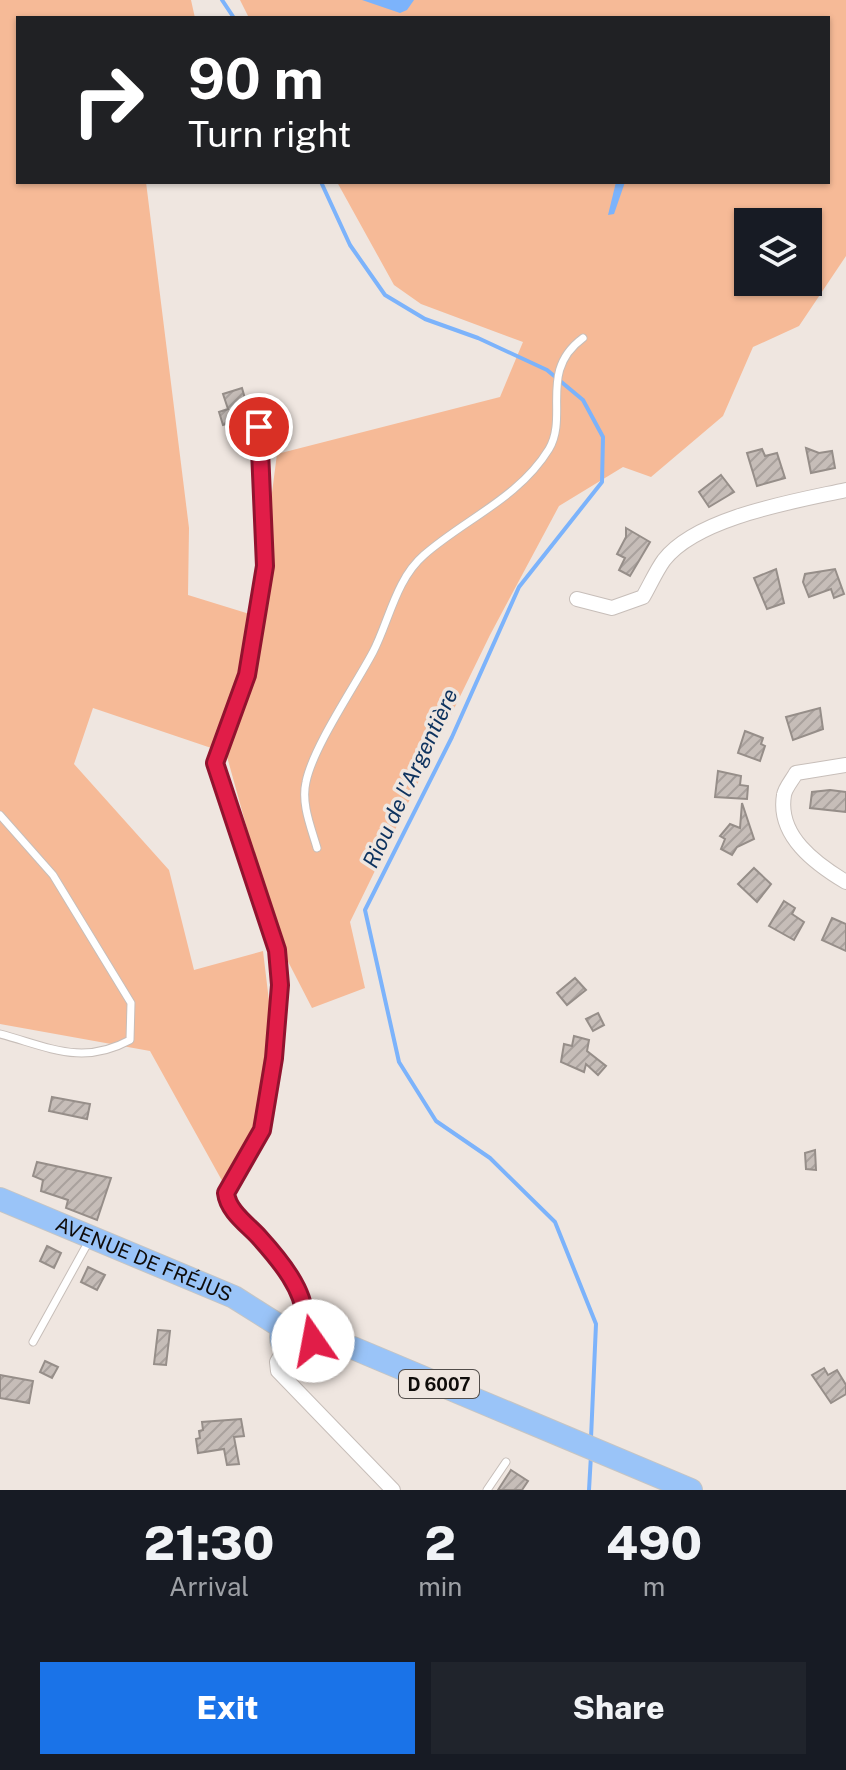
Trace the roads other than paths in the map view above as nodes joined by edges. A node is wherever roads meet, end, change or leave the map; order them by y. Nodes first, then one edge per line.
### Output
1 (583, 338) dead end
2 (259, 427) dead end
3 (846, 490) edge
4 (577, 599) dead end
5 (846, 765) edge
6 (0, 815) edge
7 (317, 848) dead end
8 (846, 882) edge
9 (0, 1034) edge
10 (0, 1199) edge
11 (91, 1237) junction
12 (296, 1335) junction
13 (33, 1342) dead end
14 (506, 1462) dead end
15 (393, 1490) edge
16 (487, 1490) edge
17 (691, 1490) edge

1 - 7 lane
2 - 12 lane
3 - 4 street
5 - 8 street
6 - 9 lane
10 - 11 main road, AVENUE DE FRÉJUS / D 6007
11 - 12 main road, AVENUE DE FRÉJUS / D 6007
11 - 13 lane
12 - 15 street
12 - 17 main road, AVENUE DE FRÉJUS / D 6007
14 - 16 lane

